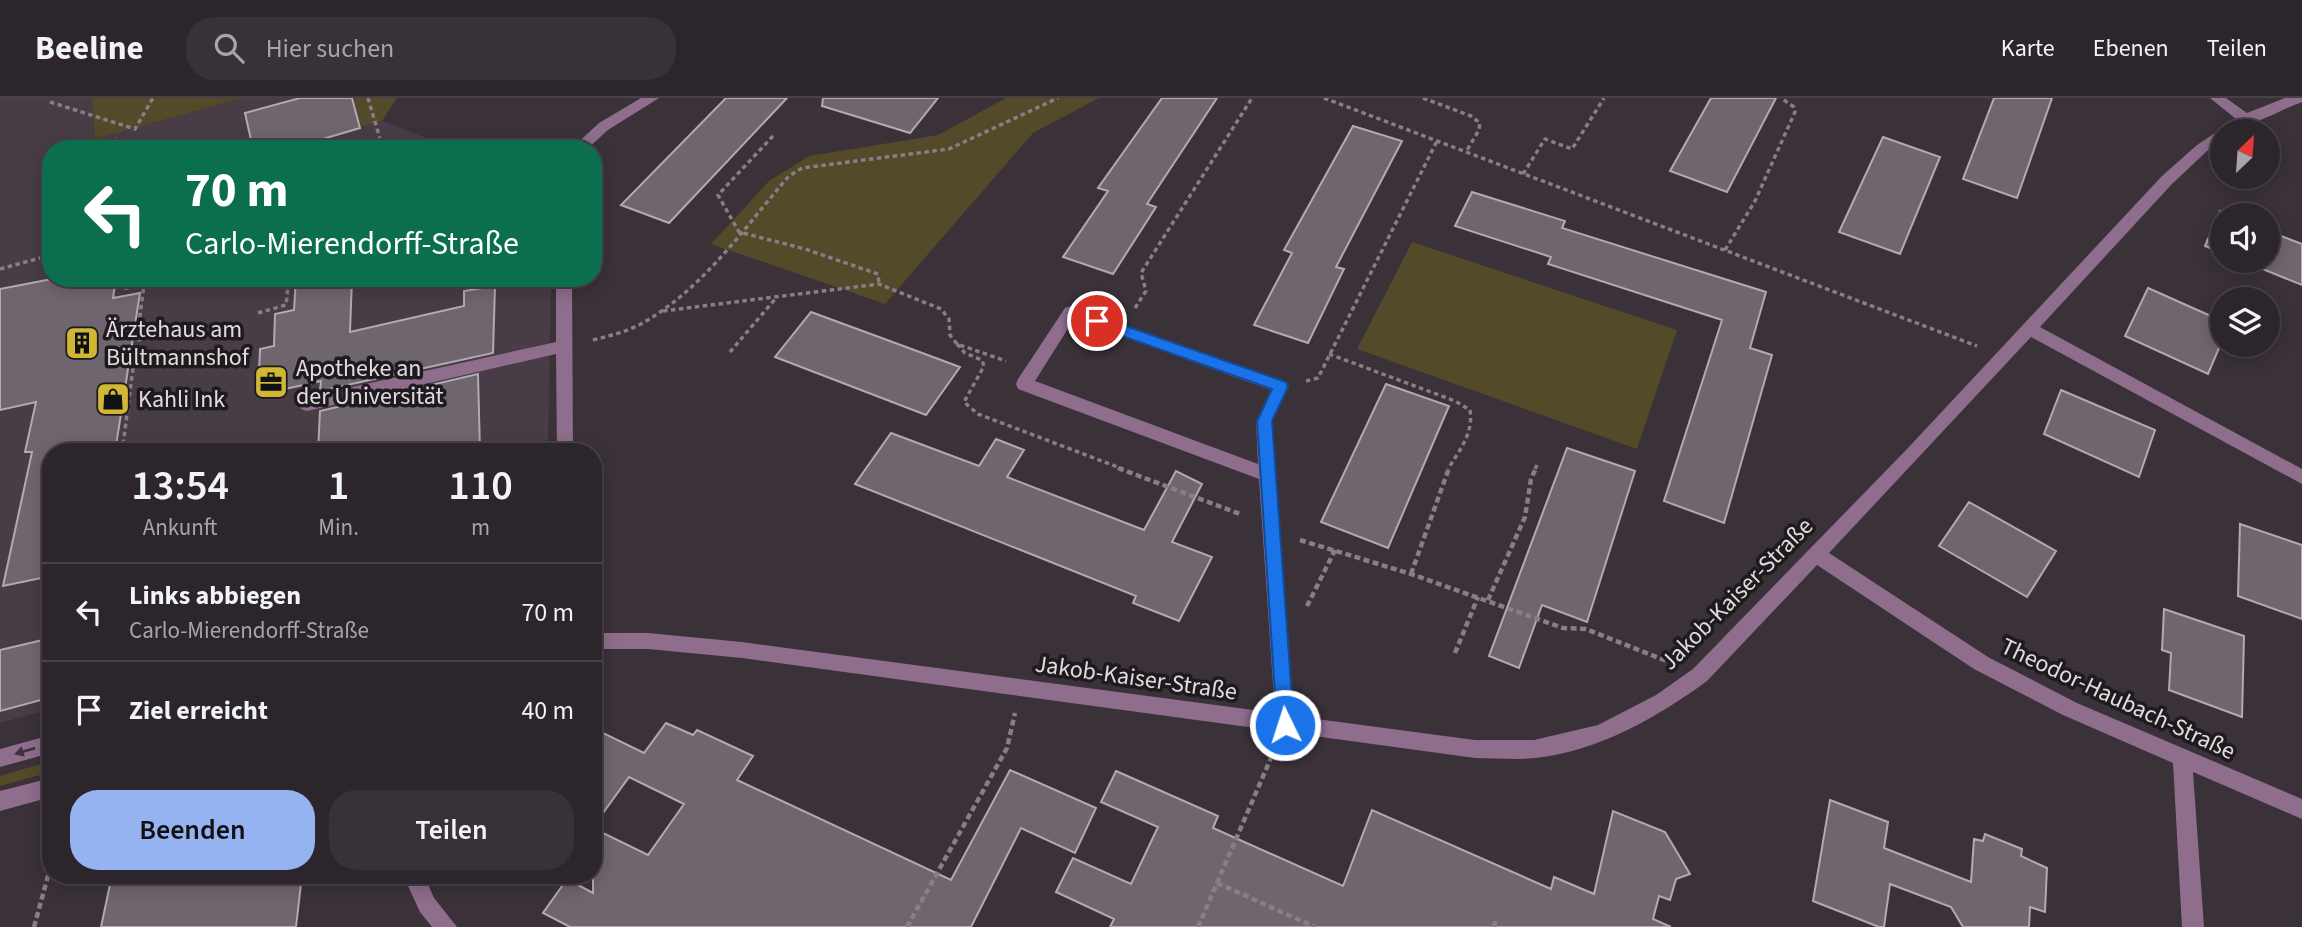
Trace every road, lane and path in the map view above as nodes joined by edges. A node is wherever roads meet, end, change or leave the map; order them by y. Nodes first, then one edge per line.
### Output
1 (153, 98) edge
2 (368, 98) edge
3 (652, 98) edge
4 (1058, 98) edge
5 (1252, 98) edge
6 (1324, 98) edge
7 (1423, 98) edge
8 (1604, 98) edge
9 (1781, 98) edge
10 (2217, 98) edge
11 (2298, 98) edge
12 (50, 102) dead end
13 (2246, 119) joint
14 (773, 136) dead end
15 (117, 139) dead end
16 (113, 140) edge
17 (380, 140) edge
18 (586, 140) edge
19 (1437, 141) junction
20 (2210, 143) edge
21 (1466, 152) junction
22 (1523, 174) junction
23 (739, 232) junction
24 (1725, 250) junction
25 (42, 257) edge
26 (0, 269) edge
27 (879, 284) junction
28 (144, 287) edge
29 (286, 287) edge
30 (564, 287) edge
31 (776, 298) junction
32 (662, 311) junction
33 (258, 313) dead end
34 (2031, 329) junction
35 (1122, 330) junction
36 (146, 338) dead end
37 (137, 341) junction
38 (957, 344) junction
39 (565, 346) junction
40 (730, 352) dead end
41 (1329, 354) junction
42 (2004, 356) junction
43 (997, 358) dead end
44 (1281, 387) junction
45 (307, 404) dead end
46 (123, 443) edge
47 (565, 443) edge
48 (1538, 463) dead end
49 (1268, 475) junction
50 (2302, 477) edge
51 (1272, 530) junction
52 (1335, 550) junction
53 (1815, 554) junction
54 (1411, 574) junction
55 (1478, 597) junction
56 (1488, 600) junction
57 (1306, 608) dead end
58 (602, 641) edge
59 (1454, 653) dead end
60 (1700, 675) junction
61 (1285, 725) junction
62 (42, 746) edge
63 (1007, 748) dead end
64 (2182, 756) junction
65 (0, 758) edge
66 (1264, 776) dead end
67 (42, 789) edge
68 (0, 801) edge
69 (2302, 809) edge
70 (1217, 883) junction
71 (46, 884) edge
72 (418, 884) edge
73 (1496, 919) dead end
74 (34, 927) edge
75 (446, 927) edge
76 (907, 927) edge
77 (1198, 927) edge
78 (1315, 927) edge
79 (1494, 927) edge
80 (2193, 927) edge

1 - 12 path
2 - 17 path
3 - 18 street
4 - 23 path
5 - 35 path
6 - 19 path
7 - 21 path
8 - 22 path
9 - 24 path
10 - 13 street
11 - 13 street
14 - 23 path
15 - 16 path
19 - 21 path
19 - 41 path
20 - 34 street, Jakob-Kaiser-Straße
21 - 22 path
22 - 24 path
23 - 27 path
23 - 32 path
24 - 42 path
25 - 26 path
27 - 31 path
27 - 38 path
28 - 37 path
29 - 33 path
30 - 39 street
31 - 32 path
31 - 40 path
32 - 39 path
34 - 42 street, Jakob-Kaiser-Straße
34 - 50 street
35 - 44 street
35 - 49 street
36 - 37 path
37 - 46 path
38 - 43 path
38 - 51 path
39 - 45 street
39 - 47 street
41 - 44 path
41 - 54 path
42 - 53 street, Jakob-Kaiser-Straße
44 - 49 street
48 - 56 path
49 - 51 street
51 - 52 path
51 - 61 street
52 - 54 path
52 - 57 path
53 - 60 street, Jakob-Kaiser-Straße
53 - 64 street, Theodor-Haubach-Straße
54 - 55 path
55 - 56 path
55 - 59 path
56 - 60 path
58 - 61 street, Jakob-Kaiser-Straße
60 - 61 street, Jakob-Kaiser-Straße
62 -> 65 street
63 - 76 path
64 - 69 street, Theodor-Haubach-Straße
64 - 80 street
66 - 70 path
67 - 68 street
70 - 77 path
70 - 78 path
71 - 74 path
72 - 75 street
73 - 79 path

